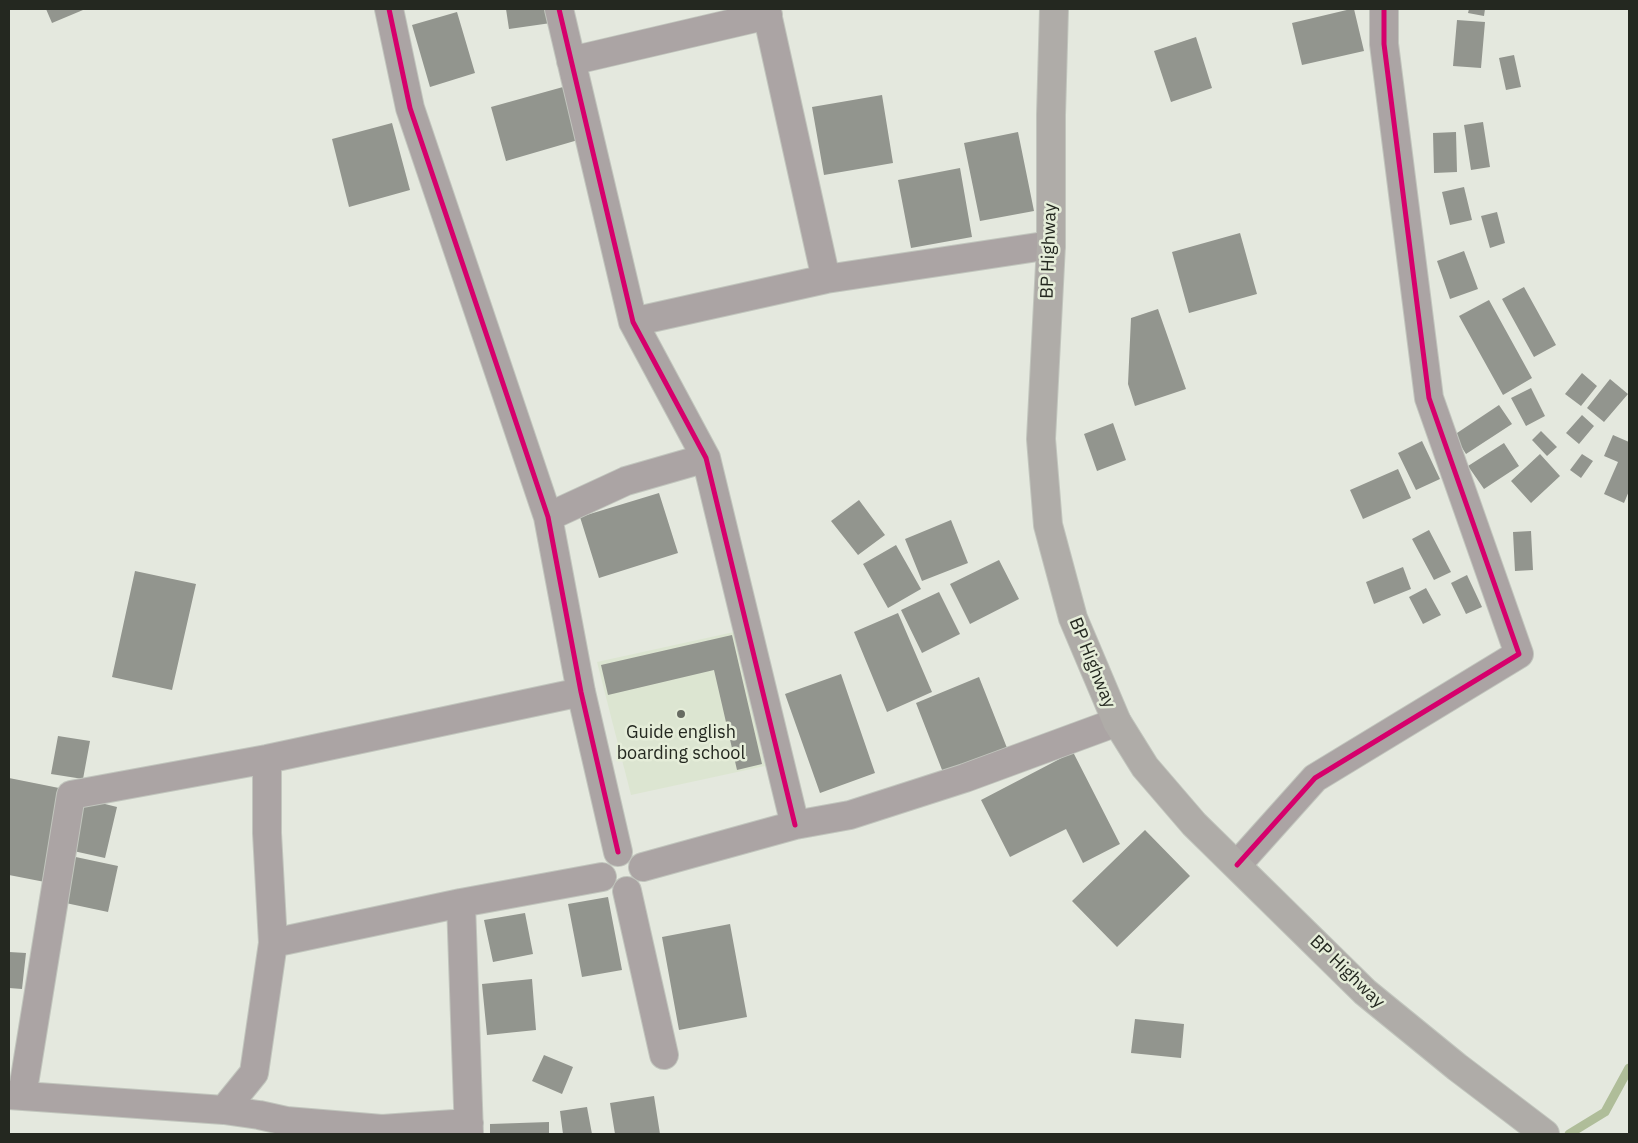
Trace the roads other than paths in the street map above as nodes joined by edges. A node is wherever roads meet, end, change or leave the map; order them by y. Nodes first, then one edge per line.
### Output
1 (389, 9) edge
2 (559, 9) edge
3 (1054, 9) edge
4 (1384, 9) edge
5 (767, 12) edge
6 (571, 61) junction
7 (1051, 245) junction
8 (826, 279) junction
9 (633, 322) junction
10 (706, 458) junction
11 (548, 518) junction
12 (581, 692) junction
13 (1117, 722) junction
14 (268, 758) junction
15 (795, 825) junction
16 (618, 852) junction
17 (1236, 865) junction
18 (643, 867) junction
19 (602, 877) junction
20 (627, 891) junction
21 (461, 903) junction
22 (273, 943) junction
23 (664, 1055) dead end
24 (15, 1095) edge
25 (224, 1110) junction
26 (469, 1129) edge
27 (1545, 1134) edge

1 - 11 street
2 - 6 street
3 - 7 highway, BP Highway
4 - 17 street
5 - 6 street
5 - 8 street
6 - 9 street
7 - 8 street
7 - 13 highway, BP Highway
8 - 9 street
9 - 10 street
10 - 11 street
10 - 15 street
11 - 12 street
12 - 14 street
12 - 16 street
13 - 15 street
13 - 17 highway, BP Highway
14 - 22 street
14 - 24 street
15 - 18 street
16 - 18 street
16 - 19 street
17 - 27 highway, BP Highway
18 - 20 street
19 - 20 street
19 - 21 street
20 - 23 street
21 - 22 street
21 - 26 street
22 - 25 street
24 - 25 street
25 - 26 street

